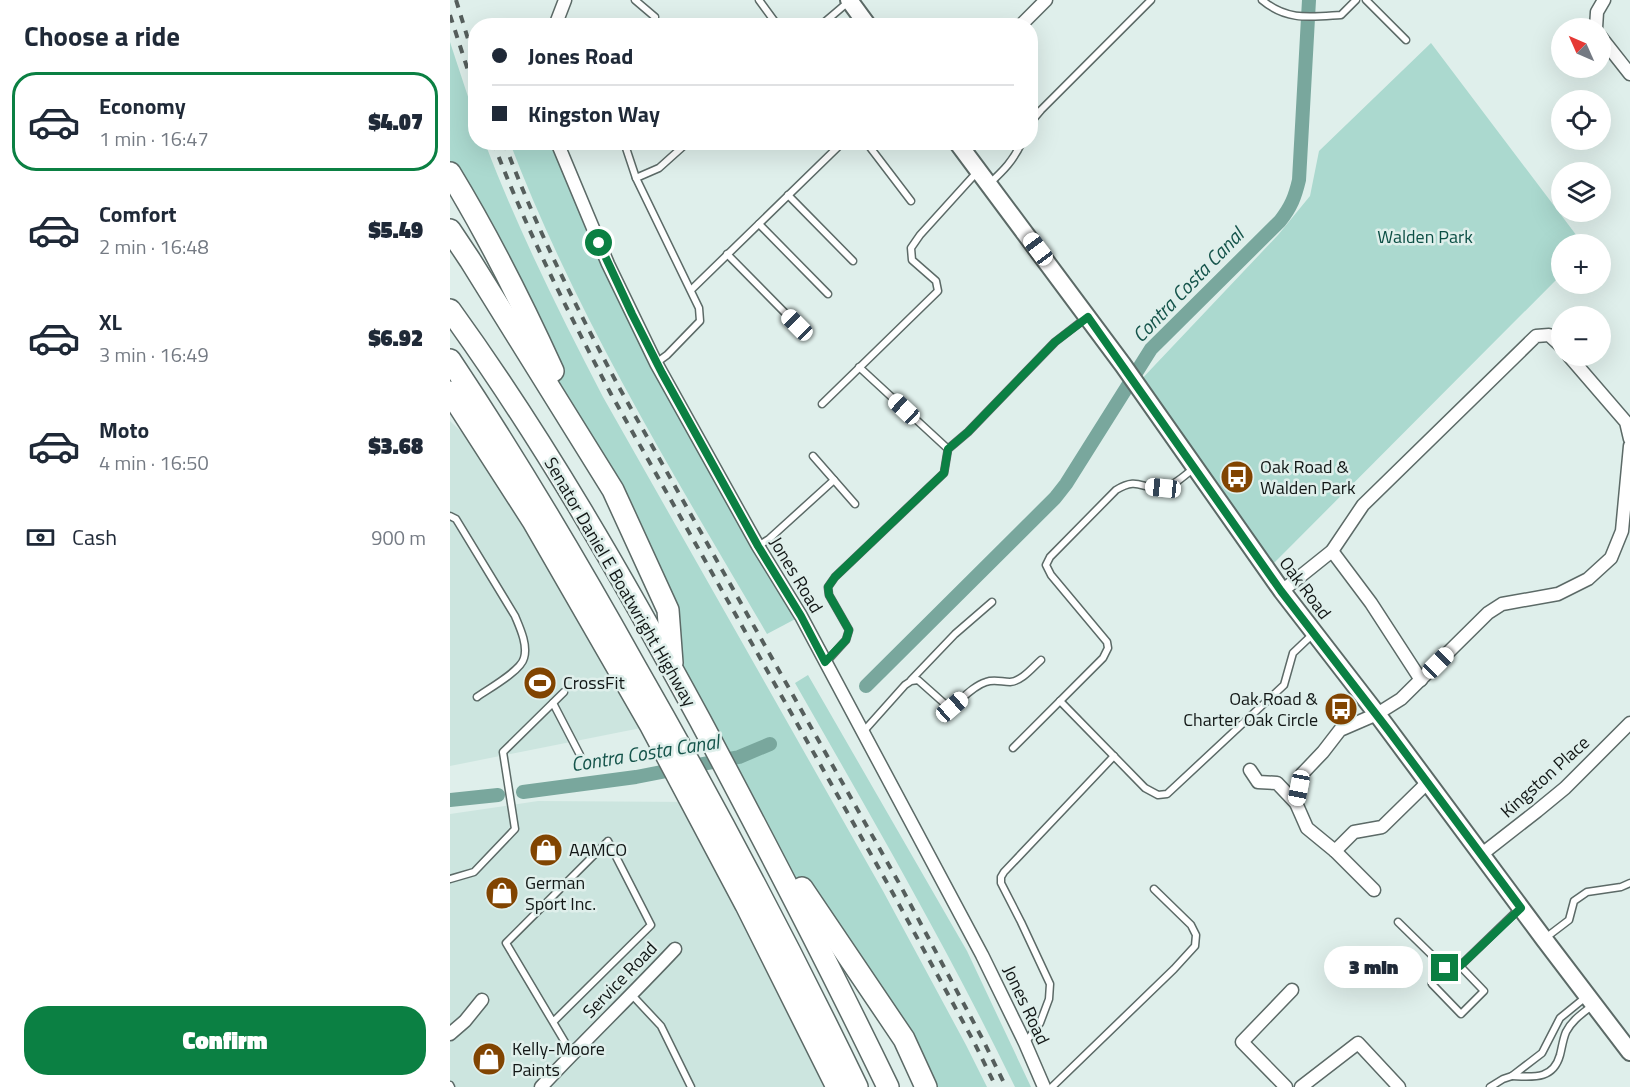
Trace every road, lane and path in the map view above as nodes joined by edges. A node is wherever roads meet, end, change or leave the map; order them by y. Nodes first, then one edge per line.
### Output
1 (565, 0) edge
2 (635, 0) edge
3 (759, 0) edge
4 (1046, 0) edge
5 (1151, 0) edge
6 (1262, 0) edge
7 (1356, 0) edge
8 (1366, 0) edge
9 (1604, 0) edge
10 (849, 1) edge
11 (655, 17) dead end
12 (558, 18) edge
13 (772, 18) edge
14 (829, 18) edge
15 (862, 18) edge
16 (1028, 18) edge
17 (1597, 18) edge
18 (1406, 40) dead end
19 (1611, 50) edge
20 (1630, 74) edge
21 (1038, 114) edge
22 (561, 150) edge
23 (627, 150) edge
24 (679, 150) edge
25 (835, 150) edge
26 (872, 150) edge
27 (963, 150) edge
28 (1018, 150) edge
29 (450, 173) edge
30 (983, 177) junction
31 (636, 178) junction
32 (788, 195) junction
33 (911, 201) dead end
34 (759, 224) junction
35 (450, 230) edge
36 (728, 254) junction
37 (853, 261) dead end
38 (691, 290) junction
39 (828, 294) dead end
40 (450, 310) edge
41 (1088, 317) junction
42 (797, 325) dead end
43 (1551, 337) edge
44 (450, 360) edge
45 (656, 363) junction
46 (1578, 366) edge
47 (859, 367) junction
48 (450, 392) edge
49 (822, 404) dead end
50 (450, 421) edge
51 (1630, 439) edge
52 (585, 443) junction
53 (1630, 446) edge
54 (948, 449) junction
55 (813, 456) dead end
56 (1195, 468) junction
57 (503, 472) junction
58 (834, 480) junction
59 (855, 504) dead end
60 (450, 516) edge
61 (758, 546) junction
62 (1332, 551) junction
63 (1281, 591) junction
64 (992, 602) dead end
65 (1314, 633) junction
66 (1041, 660) dead end
67 (825, 662) junction
68 (673, 669) junction
69 (1421, 680) junction
70 (910, 681) junction
71 (564, 692) dead end
72 (477, 697) dead end
73 (1060, 701) junction
74 (553, 703) junction
75 (1377, 714) junction
76 (1630, 723) edge
77 (660, 726) junction
78 (863, 732) junction
79 (1013, 748) dead end
80 (580, 755) dead end
81 (1114, 756) junction
82 (1250, 770) dead end
83 (1428, 782) junction
84 (699, 797) junction
85 (743, 799) junction
86 (1296, 803) junction
87 (1335, 851) junction
88 (1482, 854) junction
89 (450, 879) edge
90 (1630, 883) edge
91 (1154, 888) dead end
92 (1374, 891) dead end
93 (1521, 908) junction
94 (1398, 922) dead end
95 (1544, 939) junction
96 (675, 949) dead end
97 (1460, 966) junction
98 (1445, 968) junction
99 (1292, 990) dead end
100 (632, 995) junction
101 (482, 1000) dead end
102 (1591, 1000) junction
103 (554, 1022) junction
104 (450, 1034) edge
105 (1025, 1043) junction
106 (1630, 1052) edge
107 (572, 1054) junction
108 (1512, 1076) junction
109 (541, 1087) edge
110 (691, 1087) edge
111 (837, 1087) edge
112 (857, 1087) edge
113 (888, 1087) edge
114 (926, 1087) edge
115 (1044, 1087) edge
116 (1052, 1087) edge
117 (1286, 1087) edge
118 (1301, 1087) edge
119 (1399, 1087) edge
120 (1490, 1087) edge

1 - 12 street
2 - 11 lane
3 - 13 lane
4 - 16 street
5 - 21 lane
6 - 7 lane
8 - 18 lane
9 - 17 street
10 - 14 lane
10 - 15 main road
19 - 20 street
22 - 45 street, Jones Road
23 - 31 lane
24 - 31 lane
25 - 32 lane
26 - 33 lane
27 - 30 main road, Oak Road
28 - 30 lane
29 - 52 highway
30 - 41 main road, Oak Road
30 - 47 lane
31 - 38 lane
32 - 34 lane
32 - 37 lane
34 - 36 lane
34 - 39 lane
35 - 52 highway
36 - 38 lane
36 - 42 lane
38 - 45 lane
40 - 68 highway, Senator Daniel E Boatwright Highway
41 - 54 lane
41 - 56 main road, Oak Road
43 - 62 street
44 - 77 highway
45 - 61 street, Jones Road
46 - 51 street
47 - 49 lane
47 - 54 lane
48 - 57 highway
50 - 57 highway
52 - 68 highway
53 - 69 street
54 - 67 lane
55 - 58 lane
56 - 63 main road, Oak Road
56 - 73 lane
57 - 77 highway
58 - 59 lane
58 - 61 lane
60 - 72 lane
61 - 67 street, Jones Road
62 - 63 street
62 - 69 street
63 - 65 main road, Oak Road
64 - 70 lane
65 - 75 main road, Oak Road
65 - 81 lane
66 - 70 lane
67 - 78 street, Jones Road
68 - 85 highway, Senator Daniel E Boatwright Highway
69 - 75 street
70 - 78 lane
71 - 74 lane
73 - 79 lane
73 - 81 lane
74 - 80 lane
74 - 89 lane
75 - 83 main road, Oak Road
75 - 86 street
76 - 88 street, Kingston Place
77 - 84 highway
78 - 105 street, Jones Road
81 - 105 lane
82 - 86 street
83 - 87 street
83 - 88 main road, Oak Road
84 - 111 highway
84 - 112 highway
85 - 113 highway, Senator Daniel E Boatwright Highway
85 - 114 highway
86 - 87 street
87 - 92 street
88 - 93 main road, Oak Road
90 - 95 lane
91 - 116 lane
93 - 95 main road, Oak Road
93 - 97 lane
94 - 98 lane
95 - 102 main road, Oak Road
96 - 100 street, Service Road
97 - 98 lane
97 - 98 lane
99 - 117 street
100 - 107 street, Service Road
100 - 110 lane
101 - 104 street
102 - 106 main road, Oak Road
102 - 108 lane
102 - 108 lane
103 - 103 lane
103 - 107 lane
105 - 115 street, Jones Road
107 - 109 street, Service Road
108 - 120 lane
118 - 119 street

